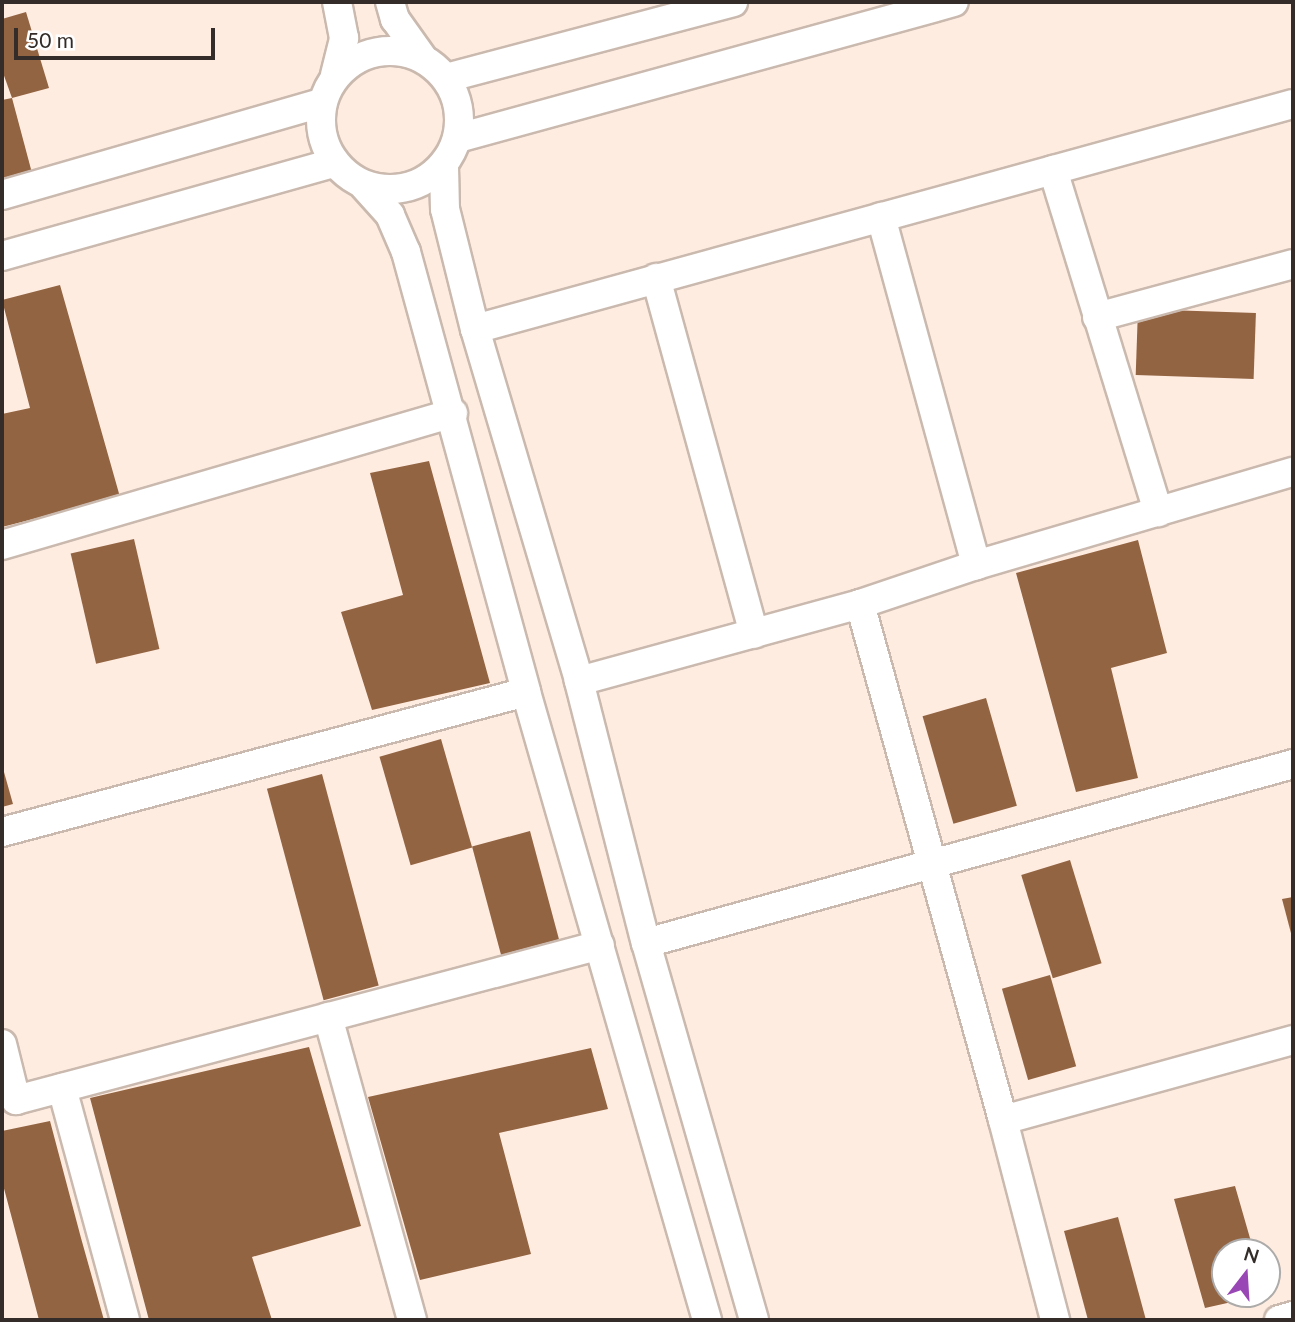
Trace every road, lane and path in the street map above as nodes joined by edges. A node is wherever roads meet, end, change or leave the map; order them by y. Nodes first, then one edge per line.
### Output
1 (337, 2) edge
2 (390, 2) edge
3 (733, 2) edge
4 (954, 2) edge
5 (422, 57) junction
6 (335, 75) junction
7 (446, 78) junction
8 (321, 103) junction
9 (1293, 104) edge
10 (458, 138) junction
11 (333, 163) junction
12 (444, 166) junction
13 (1053, 170) junction
14 (364, 186) junction
15 (2, 195) edge
16 (881, 217) junction
17 (2, 256) edge
18 (1293, 264) edge
19 (656, 278) junction
20 (1097, 317) junction
21 (475, 329) junction
22 (453, 413) junction
23 (1293, 472) edge
24 (1158, 512) junction
25 (2, 545) edge
26 (976, 565) junction
27 (860, 604) junction
28 (754, 634) junction
29 (579, 681) junction
30 (526, 692) junction
31 (1293, 764) edge
32 (2, 832) edge
33 (929, 866) junction
34 (646, 943) junction
35 (600, 945) junction
36 (328, 1017) junction
37 (1293, 1040) edge
38 (2, 1044) edge
39 (62, 1087) junction
40 (9, 1102) edge
41 (1003, 1119) junction
42 (1293, 1316) edge
43 (125, 1320) edge
44 (412, 1320) edge
45 (707, 1320) edge
46 (754, 1320) edge
47 (1055, 1320) edge
48 (1279, 1320) edge

1 - 6 street
2 - 5 street
3 - 7 street
4 - 10 street
5 - 6 street
5 - 7 street
6 - 8 street
7 - 10 street
8 - 11 street
8 - 15 street
9 - 13 street
10 - 12 street
11 - 14 street
11 - 17 street
12 - 14 street
12 - 21 street
13 - 16 street
13 - 20 street
14 - 22 street
16 - 19 street
16 - 26 street
18 - 20 street
19 - 21 street
19 - 28 street
20 - 24 street
21 - 29 street
22 - 25 street
22 - 30 street
23 - 24 street
24 - 26 street
26 - 27 street
27 - 28 street
27 - 33 street
28 - 29 street
29 - 34 street
30 - 32 street
30 - 35 street
31 - 33 street
33 - 34 street
33 - 41 street
34 - 46 street
35 - 36 street
35 - 45 street
36 - 39 street
36 - 44 street
37 - 41 street
38 - 40 street
39 - 40 street
39 - 43 street
41 - 47 street
42 - 48 street

